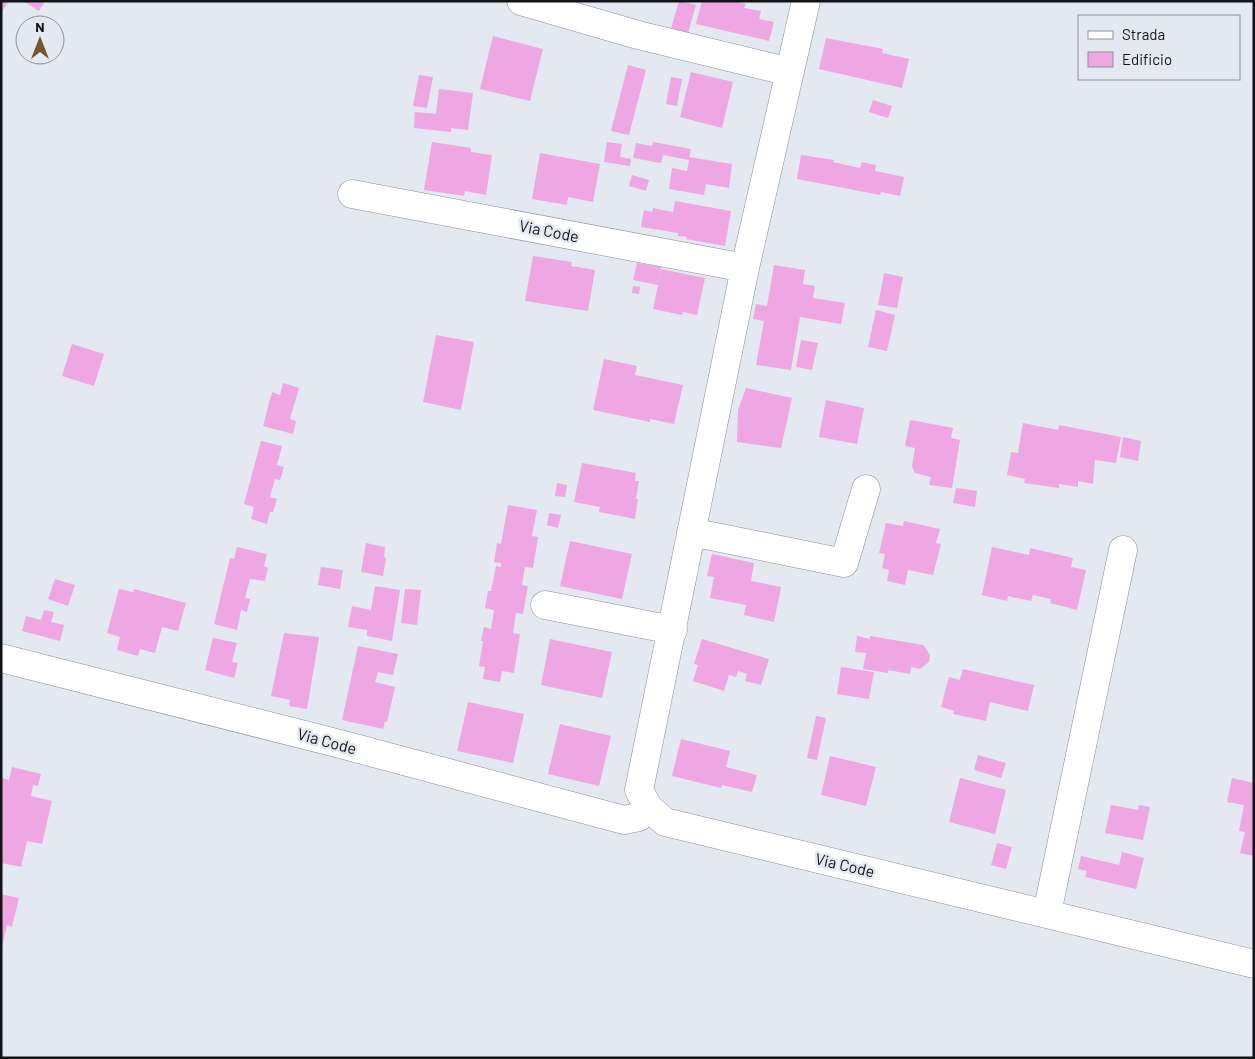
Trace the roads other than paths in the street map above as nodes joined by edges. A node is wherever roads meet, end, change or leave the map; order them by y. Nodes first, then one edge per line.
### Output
1 (521, 1) edge
2 (806, 1) edge
3 (790, 72) junction
4 (352, 194) dead end
5 (745, 268) junction
6 (866, 489) dead end
7 (691, 532) junction
8 (1123, 550) dead end
9 (545, 606) dead end
10 (673, 630) junction
11 (1, 658) edge
12 (648, 807) junction
13 (1047, 913) junction
14 (1254, 964) edge

1 - 3 street
2 - 3 street
3 - 5 street
4 - 5 street, Via Code
5 - 7 street
6 - 7 street
7 - 10 street
8 - 13 street
9 - 10 street
10 - 12 street
11 - 12 street, Via Code
12 - 13 street, Via Code
13 - 14 street, Via Code

